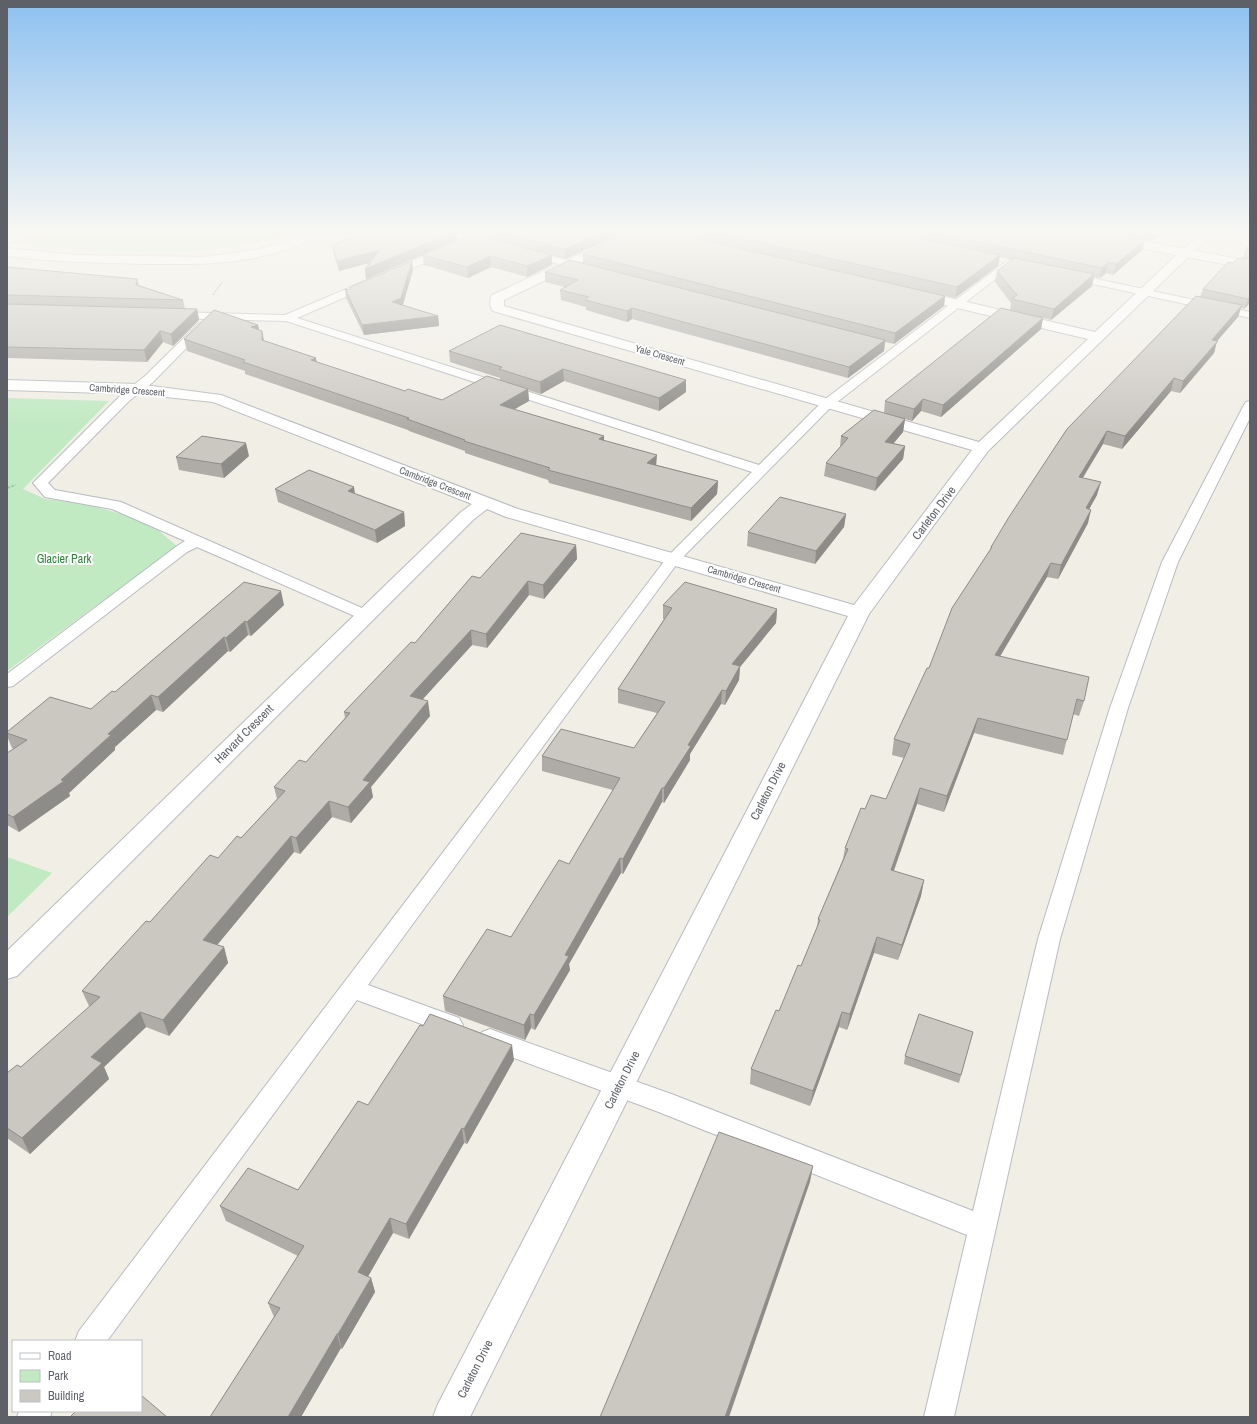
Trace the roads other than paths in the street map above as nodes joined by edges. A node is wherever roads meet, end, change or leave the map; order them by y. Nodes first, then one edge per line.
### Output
1 (335, 297) edge
2 (498, 297) edge
3 (931, 297) edge
4 (967, 297) edge
5 (1139, 297) edge
6 (1165, 297) edge
7 (958, 304) junction
8 (161, 315) edge
9 (1250, 315) edge
10 (212, 316) junction
11 (287, 318) junction
12 (1098, 336) junction
13 (881, 346) edge
14 (896, 350) junction
15 (7, 385) edge
16 (136, 389) junction
17 (828, 403) junction
18 (1250, 405) edge
19 (982, 448) junction
20 (760, 470) junction
21 (484, 503) junction
22 (198, 540) junction
23 (674, 558) junction
24 (859, 613) junction
25 (364, 615) junction
26 (7, 682) edge
27 (7, 968) edge
28 (352, 989) junction
29 (618, 1086) junction
30 (983, 1228) junction
31 (90, 1340) edge
32 (451, 1417) edge
33 (939, 1417) edge

1 - 11 lane
2 - 17 street, Yale Crescent
3 - 7 street
4 - 7 lane
5 - 12 street, Carleton Drive
6 - 9 lane
7 - 12 street
7 - 14 lane
8 - 10 lane
10 - 11 lane
10 - 16 lane
11 - 20 lane
12 - 19 street, Carleton Drive
13 - 14 lane
14 - 17 lane
15 - 16 street, Cambridge Crescent
16 - 21 street, Cambridge Crescent
16 - 22 lane
17 - 19 street, Yale Crescent
17 - 20 lane
18 - 30 lane
19 - 24 street, Carleton Drive
20 - 23 lane
21 - 23 street, Cambridge Crescent
21 - 25 street, Harvard Crescent
22 - 25 lane
22 - 26 lane
23 - 24 street, Cambridge Crescent
23 - 28 lane
24 - 29 street, Carleton Drive
25 - 27 street, Harvard Crescent
28 - 29 lane
28 - 31 lane
29 - 30 lane
29 - 32 street, Carleton Drive
30 - 33 lane

